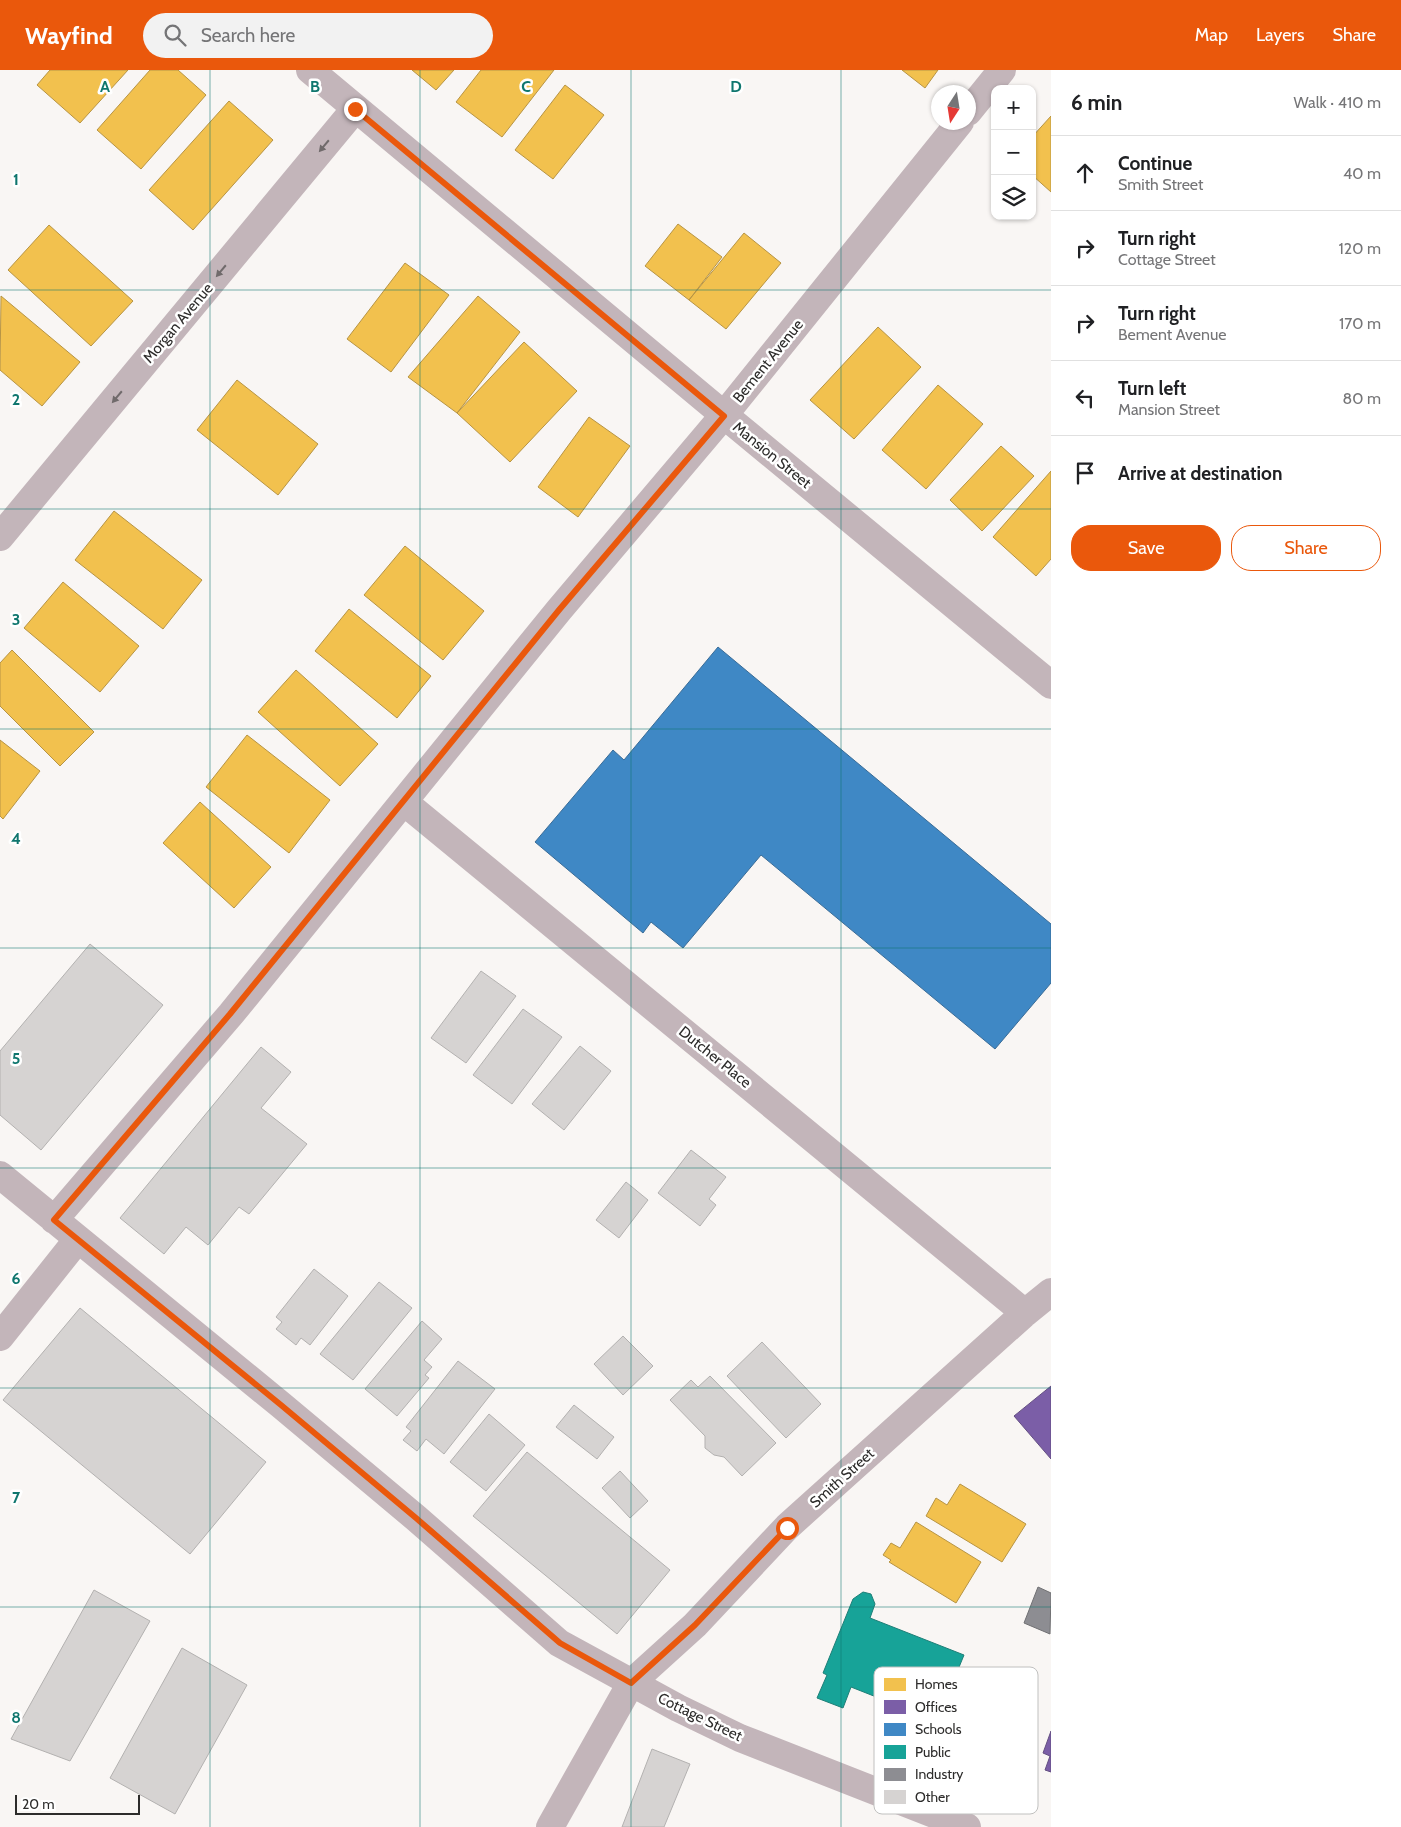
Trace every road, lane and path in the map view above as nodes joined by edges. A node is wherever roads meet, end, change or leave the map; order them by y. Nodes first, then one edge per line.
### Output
1 (310, 70) edge
2 (1002, 70) edge
3 (976, 102) edge
4 (355, 109) junction
5 (954, 130) edge
6 (724, 416) junction
7 (0, 537) edge
8 (1051, 685) edge
9 (404, 802) junction
10 (0, 1175) edge
11 (54, 1220) junction
12 (78, 1239) junction
13 (1051, 1292) edge
14 (1025, 1313) junction
15 (0, 1337) edge
16 (631, 1683) junction
17 (874, 1791) edge
18 (934, 1814) edge
19 (550, 1827) edge
20 (967, 1827) edge

1 - 4 street, Mansion Street
2 - 3 street
4 - 6 street, Mansion Street
4 -> 7 street, Morgan Avenue
5 - 6 street, Bement Avenue
6 - 8 street, Mansion Street
6 - 9 street, Bement Avenue
9 - 11 street, Bement Avenue
9 - 14 street, Dutcher Place
10 - 11 street, Cottage Street
11 - 12 street, Cottage Street
12 - 15 street
12 - 16 street, Cottage Street
13 - 14 street, Smith Street
14 - 16 street, Smith Street
16 - 17 street, Cottage Street
16 - 19 street, Smith Street
18 - 20 street, Cottage Street

